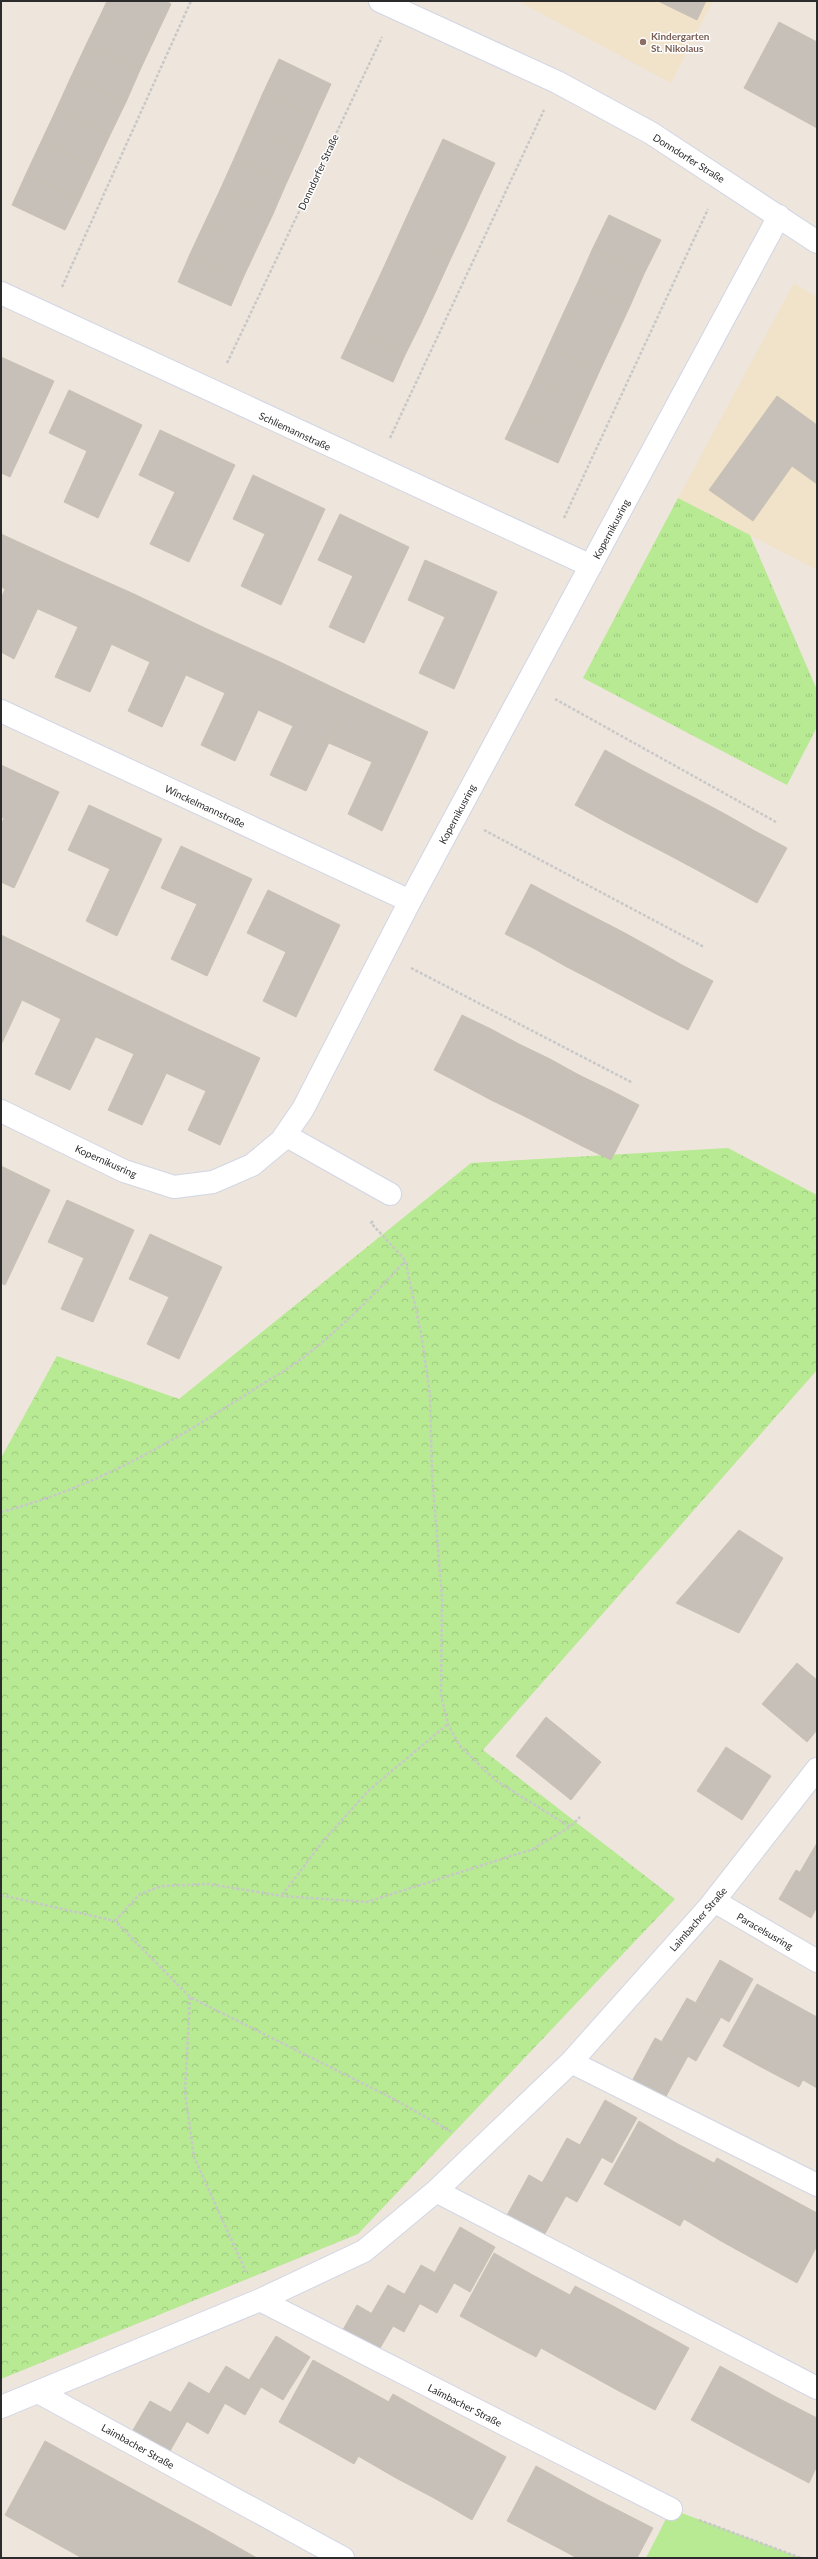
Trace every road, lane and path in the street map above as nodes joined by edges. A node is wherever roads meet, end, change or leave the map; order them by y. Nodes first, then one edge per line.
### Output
1 (191, 1) edge
2 (388, 4) edge
3 (557, 82) junction
4 (722, 178) junction
5 (780, 216) junction
6 (817, 242) edge
7 (71, 265) dead end
8 (1, 293) edge
9 (240, 336) dead end
10 (400, 416) dead end
11 (572, 498) dead end
12 (590, 566) junction
13 (527, 684) junction
14 (1, 711) edge
15 (456, 815) junction
16 (776, 822) dead end
17 (410, 901) junction
18 (704, 947) dead end
19 (383, 954) junction
20 (633, 1083) dead end
21 (1, 1111) edge
22 (285, 1135) junction
23 (390, 1194) joint
24 (405, 1260) junction
25 (1, 1512) edge
26 (448, 1724) junction
27 (817, 1769) edge
28 (580, 1817) dead end
29 (570, 1827) junction
30 (1, 1895) edge
31 (282, 1896) junction
32 (714, 1901) junction
33 (115, 1921) junction
34 (817, 1961) edge
35 (190, 1997) junction
36 (571, 2062) junction
37 (482, 2148) junction
38 (817, 2185) edge
39 (436, 2191) junction
40 (260, 2300) junction
41 (817, 2388) edge
42 (38, 2392) junction
43 (1, 2407) edge
44 (671, 2509) joint
45 (343, 2558) edge
46 (801, 2558) edge

1 - 7 path
2 - 3 street, Donndorfer Straße
2 - 9 path, Donndorfer Straße
3 - 4 street, Donndorfer Straße
3 - 10 path
4 - 5 street, Donndorfer Straße
4 - 11 path
5 - 6 street, Donndorfer Straße
5 - 12 street, Kopernikusring
8 - 12 street, Schliemannstraße
12 - 13 street, Kopernikusring
13 - 15 street, Kopernikusring
13 - 16 path
14 - 17 street, Winckelmannstraße
15 - 17 street, Kopernikusring
15 - 18 path
17 - 19 street, Kopernikusring
19 - 20 path
19 - 22 street, Kopernikusring
21 - 22 street, Kopernikusring
22 - 23 street
23 - 24 path
24 - 25 path
24 - 26 path
26 - 29 path
26 - 31 path
27 - 32 street, Laimbacher Straße
28 - 29 path
29 - 31 path
30 - 33 path
31 - 33 path
32 - 34 street, Paracelsusring
32 - 36 street, Laimbacher Straße
33 - 35 path
35 - 37 path
35 - 40 path
36 - 37 street, Laimbacher Straße
36 - 38 street
37 - 39 street, Laimbacher Straße
39 - 40 street, Laimbacher Straße
39 - 41 street
40 - 42 street, Laimbacher Straße
40 - 44 street, Laimbacher Straße
42 - 43 street, Laimbacher Straße
42 - 45 street, Laimbacher Straße
44 - 46 path

